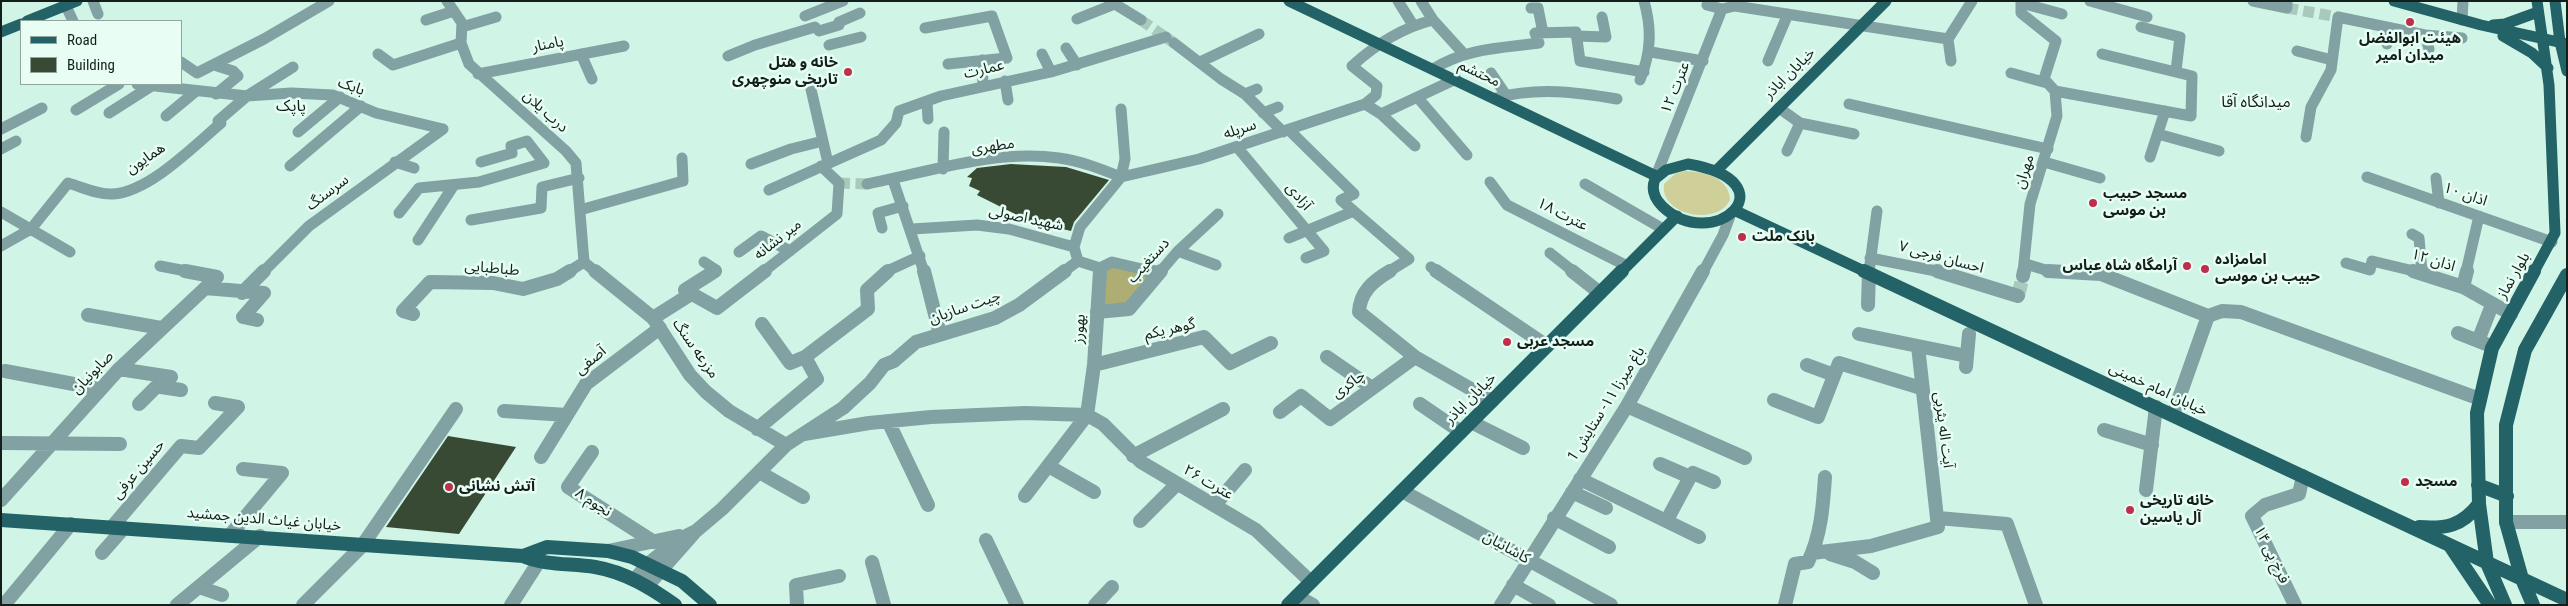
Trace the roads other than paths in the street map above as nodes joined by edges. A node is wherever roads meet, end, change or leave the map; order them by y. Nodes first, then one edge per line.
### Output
1 (77, 1) edge
2 (93, 1) edge
3 (329, 1) edge
4 (448, 1) edge
5 (843, 1) edge
6 (1398, 1) edge
7 (1421, 1) edge
8 (1644, 1) edge
9 (1886, 1) edge
10 (1972, 1) edge
11 (2090, 1) edge
12 (2253, 1) edge
13 (2287, 1) tunnel mouth
14 (2394, 1) edge
15 (2463, 1) edge
16 (2555, 1) edge
17 (1290, 2) edge
18 (2021, 2) edge
19 (1112, 3) edge
20 (1707, 5) dead end
21 (66, 6) junction
22 (2538, 6) edge
23 (1531, 8) dead end
24 (1722, 9) junction
25 (454, 11) junction
26 (860, 13) dead end
27 (98, 14) dead end
28 (1788, 14) junction
29 (2062, 14) dead end
30 (805, 16) dead end
31 (496, 17) dead end
32 (1602, 17) dead end
33 (2147, 17) dead end
34 (1076, 19) dead end
35 (31, 20) edge
36 (73, 20) edge
37 (426, 20) dead end
38 (1141, 20) tunnel mouth
39 (1433, 20) junction
40 (2462, 20) junction
41 (2557, 20) junction
42 (20, 24) edge
43 (1413, 25) junction
44 (1862, 25) junction
45 (2481, 25) junction
46 (462, 27) junction
47 (2140, 27) dead end
48 (925, 28) dead end
49 (2391, 29) junction
50 (2567, 29) edge
51 (1, 32) edge
52 (1259, 34) dead end
53 (2425, 35) junction
54 (1576, 36) junction
55 (861, 37) dead end
56 (1541, 38) junction
57 (2462, 38) dead end
58 (1948, 39) junction
59 (2542, 40) junction
60 (461, 43) junction
61 (1378, 43) junction
62 (2387, 44) dead end
63 (830, 45) dead end
64 (624, 46) dead end
65 (2564, 46) edge
66 (1066, 48) dead end
67 (2429, 49) dead end
68 (2297, 51) dead end
69 (1651, 52) junction
70 (1463, 53) junction
71 (378, 54) dead end
72 (582, 54) junction
73 (1042, 54) dead end
74 (2102, 54) dead end
75 (728, 56) dead end
76 (982, 60) junction
77 (1703, 60) junction
78 (2332, 60) junction
79 (1768, 61) dead end
80 (1951, 61) dead end
81 (1200, 62) junction
82 (948, 64) dead end
83 (1077, 64) junction
84 (214, 65) junction
85 (183, 66) edge
86 (293, 67) dead end
87 (2548, 68) junction
88 (1433, 69) junction
89 (2176, 71) junction
90 (2567, 71) edge
91 (1051, 72) junction
92 (1491, 72) dead end
93 (2011, 73) dead end
94 (478, 74) junction
95 (262, 77) dead end
96 (592, 79) dead end
97 (1456, 79) junction
98 (273, 80) junction
99 (1005, 80) junction
100 (810, 84) dead end
101 (117, 85) edge
102 (152, 85) edge
103 (983, 85) junction
104 (2051, 87) junction
105 (1257, 89) dead end
106 (195, 92) junction
107 (216, 94) junction
108 (1245, 94) junction
109 (247, 96) junction
110 (1501, 96) junction
111 (340, 97) junction
112 (1418, 98) junction
113 (1617, 99) dead end
114 (1008, 100) dead end
115 (927, 102) junction
116 (1366, 104) junction
117 (1849, 104) dead end
118 (361, 106) junction
119 (1278, 107) dead end
120 (42, 108) dead end
121 (1779, 108) junction
122 (1121, 109) dead end
123 (76, 110) dead end
124 (2165, 111) junction
125 (109, 113) dead end
126 (1264, 113) junction
127 (1381, 114) junction
128 (166, 116) dead end
129 (928, 119) dead end
130 (1800, 123) junction
131 (1, 129) edge
132 (443, 129) joint
133 (1286, 131) junction
134 (298, 132) dead end
135 (944, 132) dead end
136 (1854, 134) dead end
137 (2158, 134) junction
138 (2306, 136) dead end
139 (555, 140) junction
140 (16, 141) dead end
141 (823, 141) junction
142 (530, 146) junction
143 (1415, 146) dead end
144 (1236, 147) junction
145 (1, 149) edge
146 (2048, 149) junction
147 (2218, 151) dead end
148 (1788, 152) dead end
149 (1467, 155) dead end
150 (2150, 157) dead end
151 (682, 158) dead end
152 (395, 162) junction
153 (481, 162) dead end
154 (2044, 162) junction
155 (751, 164) dead end
156 (824, 164) junction
157 (290, 166) dead end
158 (414, 168) dead end
159 (943, 169) junction
160 (1717, 170) junction
161 (1656, 176) junction
162 (1121, 177) junction
163 (2367, 177) dead end
164 (578, 178) junction
165 (2100, 178) dead end
166 (2436, 178) dead end
167 (893, 180) junction
168 (1490, 182) dead end
169 (867, 184) tunnel mouth
170 (1585, 184) dead end
171 (454, 185) junction
172 (769, 190) dead end
173 (2439, 202) junction
174 (903, 206) junction
175 (580, 210) junction
176 (1354, 211) junction
177 (1877, 211) dead end
178 (399, 213) dead end
179 (1733, 213) junction
180 (1218, 214) dead end
181 (1677, 216) junction
182 (2479, 216) junction
183 (4, 217) edge
184 (471, 220) dead end
185 (882, 228) dead end
186 (31, 229) junction
187 (1663, 229) junction
188 (912, 230) junction
189 (1307, 231) junction
190 (2412, 234) dead end
191 (1290, 238) dead end
192 (418, 240) dead end
193 (2552, 242) junction
194 (1, 246) edge
195 (1074, 247) junction
196 (790, 251) junction
197 (1178, 251) junction
198 (70, 252) dead end
199 (739, 252) dead end
200 (1550, 253) dead end
201 (920, 256) junction
202 (1306, 258) dead end
203 (1870, 258) junction
204 (1078, 261) junction
205 (584, 262) junction
206 (704, 262) dead end
207 (2346, 264) dead end
208 (160, 266) dead end
209 (1216, 266) dead end
210 (1627, 266) junction
211 (1431, 267) dead end
212 (1100, 268) junction
213 (1159, 273) junction
214 (1870, 273) junction
215 (2422, 273) junction
216 (2567, 275) edge
217 (205, 288) junction
218 (2463, 288) junction
219 (688, 292) junction
220 (242, 293) junction
221 (1600, 293) junction
222 (2018, 296) dead end
223 (2492, 305) junction
224 (1868, 306) dead end
225 (1098, 312) junction
226 (408, 313) dead end
227 (2512, 314) junction
228 (88, 315) dead end
229 (2208, 316) junction
230 (257, 320) dead end
231 (657, 323) junction
232 (762, 324) dead end
233 (161, 328) junction
234 (2458, 333) dead end
235 (940, 334) junction
236 (1860, 334) dead end
237 (1969, 334) dead end
238 (2478, 341) junction
239 (1271, 343) dead end
240 (1546, 346) junction
241 (1918, 346) junction
242 (2493, 346) junction
243 (805, 356) junction
244 (1327, 357) dead end
245 (1414, 357) junction
246 (1094, 365) junction
247 (1807, 365) dead end
248 (120, 369) junction
249 (5, 371) dead end
250 (1834, 375) junction
251 (161, 387) junction
252 (1372, 388) junction
253 (1921, 388) junction
254 (100, 389) junction
255 (181, 390) dead end
256 (1774, 400) dead end
257 (2480, 400) junction
258 (1492, 401) junction
259 (215, 403) dead end
260 (140, 404) dead end
261 (1420, 404) dead end
262 (1627, 406) junction
263 (2156, 408) junction
264 (1223, 409) dead end
265 (456, 410) dead end
266 (504, 411) dead end
267 (1280, 412) dead end
268 (567, 415) junction
269 (1087, 415) junction
270 (2173, 415) junction
271 (888, 421) junction
272 (1466, 427) junction
273 (757, 429) junction
274 (2104, 430) dead end
275 (804, 434) junction
276 (1, 443) edge
277 (50, 443) junction
278 (120, 444) dead end
279 (2152, 444) junction
280 (786, 446) junction
281 (1523, 448) dead end
282 (592, 452) dead end
283 (1133, 456) junction
284 (541, 457) dead end
285 (1745, 458) dead end
286 (1660, 464) dead end
287 (1050, 467) junction
288 (243, 469) dead end
289 (1245, 470) dead end
290 (760, 472) junction
291 (2303, 476) junction
292 (1690, 477) junction
293 (1825, 477) dead end
294 (1580, 479) junction
295 (1714, 482) dead end
296 (1177, 484) junction
297 (2478, 485) junction
298 (2146, 490) dead end
299 (1402, 491) junction
300 (1094, 492) dead end
301 (1572, 492) junction
302 (1025, 496) dead end
303 (2507, 496) junction
304 (803, 498) dead end
305 (1, 500) edge
306 (2479, 504) junction
307 (928, 505) dead end
308 (1215, 505) junction
309 (1606, 508) dead end
310 (1554, 518) junction
311 (1938, 518) junction
312 (1, 520) edge
313 (1667, 520) junction
314 (1140, 521) dead end
315 (2506, 522) junction
316 (2567, 522) edge
317 (71, 524) junction
318 (2410, 526) junction
319 (118, 527) junction
320 (696, 530) junction
321 (231, 534) junction
322 (260, 536) junction
323 (1699, 537) dead end
324 (986, 540) dead end
325 (654, 542) junction
326 (2450, 545) junction
327 (362, 546) junction
328 (1609, 547) dead end
329 (608, 551) junction
330 (102, 553) dead end
331 (1820, 553) junction
332 (524, 556) junction
333 (1528, 560) junction
334 (872, 562) dead end
335 (538, 563) junction
336 (2487, 564) junction
337 (654, 567) junction
338 (1874, 573) dead end
339 (840, 576) dead end
340 (2522, 579) junction
341 (641, 582) junction
342 (1311, 582) junction
343 (1513, 585) junction
344 (199, 587) junction
345 (1112, 587) dead end
346 (9, 590) edge
347 (222, 595) dead end
348 (1293, 600) edge
349 (2560, 600) edge
350 (4, 605) edge
351 (177, 605) edge
352 (304, 605) edge
353 (511, 605) edge
354 (675, 605) edge
355 (710, 605) edge
356 (797, 605) edge
357 (884, 605) edge
358 (1017, 605) edge
359 (1095, 605) edge
360 (1312, 605) edge
361 (1502, 605) edge
362 (1549, 605) edge
363 (1611, 605) edge
364 (1785, 605) edge
365 (2036, 605) edge
366 (2295, 605) edge
367 (2490, 605) edge
368 (2505, 605) edge
369 (2533, 605) edge

1 - 21 main road
2 - 27 street
3 - 84 street
4 - 25 street
5 - 30 street
6 - 43 street
7 - 39 street
8 - 69 street
9 - 44 main road, خیابان اباذر
10 - 58 street
11 - 33 street
12 - 13 street
14 - 40 main road
15 - 40 street
16 - 41 main road
17 - 61 main road, محتشم
18 - 29 street
18 - 104 street, مهران
19 - 34 street
19 - 38 street
20 - 24 street
21 - 35 main road
21 - 36 street
22 - 45 main road
22 - 59 main road, بلوار نماز
23 - 56 street
24 - 28 street
24 - 77 street, عترت ۱۲
25 - 37 street
25 - 46 street
26 - 75 street
28 - 44 street
28 - 79 street
31 - 46 street
32 - 54 street
39 - 43 street
39 - 70 street
40 - 45 main road
41 - 50 main road
41 - 65 main road
42 - 51 main road
43 - 61 street
44 - 58 street
44 - 121 main road, خیابان اباذر
45 - 59 main road
45 - 87 main road
46 - 60 street, درب یلان
47 - 89 street
48 - 76 street
49 - 53 street
49 - 62 street
49 - 78 street
52 - 81 street
53 - 57 street
53 - 67 street
54 - 56 street
54 - 69 street
55 - 63 street
56 - 70 street
58 - 80 street
59 - 65 main road
59 - 87 main road, بلوار نماز
60 - 71 street
60 - 94 street, درب یلان
61 - 88 main road, محتشم
61 - 116 street
64 - 72 street, پامنار
65 - 90 main road
66 - 83 street
68 - 78 street
69 - 77 street
70 - 88 street
72 - 94 street, پامنار
72 - 96 street
73 - 91 street
74 - 89 street
76 - 82 street
76 - 103 street
77 - 161 street, عترت ۱۲
78 - 138 street
81 - 83 street, عمارت
81 - 108 street
83 - 91 street, عمارت
84 - 85 street
84 - 107 street
86 - 98 street
87 - 193 main road, بلوار نماز
88 - 97 main road, محتشم
89 - 124 street
91 - 99 street, عمارت
92 - 110 street
93 - 104 street
94 - 139 street, درب یلان
95 - 98 street
97 - 110 main road, محتشم
97 - 112 street
98 - 109 street
99 - 103 street, عمارت
99 - 114 street
100 - 141 street
101 - 123 street
102 - 106 street, بابک
102 - 125 street
103 - 115 street, عمارت
104 - 124 street
104 - 146 street, مهران
105 - 108 street
106 - 107 street, بابک
106 - 128 street
107 - 109 street, بابک
108 - 126 street
109 - 111 street, بابک
109 - 186 street, همایون
110 - 113 street
110 - 161 main road, محتشم
111 - 118 street, بابک
111 - 134 street
112 - 127 street
112 - 149 street
115 - 129 street
115 - 156 street, عمارت
116 - 127 street
116 - 133 street, سرپله
117 - 146 street
118 - 132 street, بابک
118 - 157 street
119 - 126 street
120 - 131 street
121 - 130 street
121 - 160 main road, خیابان اباذر
122 - 162 street
124 - 137 street
126 - 133 street
127 - 143 street
130 - 136 street
130 - 148 street
132 - 152 street, سرسنگ
133 - 144 street, سرپله
133 - 176 street
135 - 159 street
137 - 147 street
137 - 150 street
139 - 142 street
139 - 164 street, درب یلان
140 - 145 street
141 - 155 street
141 - 156 street
142 - 153 street
142 - 171 street
144 - 162 street, سرپله
144 - 189 street, آزادی
146 - 154 street, مهران
151 - 175 street
152 - 158 street
152 - 220 street, سرسنگ
154 - 165 street
154 - 229 street, مهران
156 - 172 street
156 - 196 street, میر نشانه
159 - 162 street, مطهری
159 - 167 street, مطهری
160 - 161 main road
160 - 179 main road
161 - 181 main road
162 - 195 street
163 - 173 street, اذان ۱۰
164 - 175 street, درب یلان
164 - 184 street
166 - 173 street
167 - 169 street, مطهری
167 - 174 street
168 - 210 street, عترت ۱۸
170 - 187 street
171 - 178 street
171 - 192 street
173 - 182 street, اذان ۱۰
174 - 185 street
174 - 188 street
175 - 205 street, درب یلان
176 - 189 street
176 - 245 street
177 - 203 street
179 - 181 main road
179 - 214 main road, خیابان امام خمینی
179 - 262 street, باغ میرزا ۱۱- ستایش 1
180 - 197 street, دستغیب
181 - 187 main road, خیابان اباذر
182 - 193 street, اذان ۱۰
182 - 218 street
183 - 186 street
186 - 194 street
186 - 198 street
187 - 210 main road, خیابان اباذر
188 - 195 street, شهید اصولی
188 - 201 street
189 - 191 street
189 - 202 street, آزادی
190 - 215 street
193 - 227 main road, بلوار نماز
195 - 204 street
196 - 199 street
196 - 219 street, میر نشانه
197 - 209 street
197 - 213 street, دستغیب
200 - 221 street
201 - 235 street
201 - 243 street
203 - 214 street
203 - 222 street, احسان فرجی ۷
204 - 212 street
204 - 235 street, چیت سازیان
205 - 226 street, طباطبایی
205 - 231 street, مزرعه سنگ
206 - 219 street
207 - 215 street, اذان ۱۲
208 - 217 street, صابونیان
210 - 221 main road, خیابان اباذر
211 - 240 street
212 - 213 street
212 - 225 street, بهورز
213 - 225 street, دستغیب
214 - 224 street
214 - 263 main road, خیابان امام خمینی
215 - 218 street, اذان ۱۲
216 - 303 main road
217 - 220 street
217 - 233 street, صابونیان
218 - 223 street, اذان ۱۲
219 - 231 street
220 - 230 street
221 - 240 main road, خیابان اباذر
223 - 227 street, اذان ۱۲
223 - 238 street
225 - 246 street, بهورز
227 - 242 main road, بلوار نماز
228 - 233 street
229 - 257 street
229 - 270 street
231 - 268 street, آصفی
231 - 273 street, مزرعه سنگ
232 - 243 street
233 - 248 street, صابونیان
234 - 238 street
235 - 275 street, چیت سازیان
236 - 241 street
237 - 241 street
238 - 242 street
239 - 246 street, گوهر یکم
240 - 258 main road, خیابان اباذر
241 - 253 street, آیت اله یثربی
242 - 257 main road, بلوار نماز
243 - 273 street
244 - 252 street
245 - 252 street, چاکری
245 - 258 street
246 - 269 street, بهورز
247 - 250 street
248 - 251 street
248 - 254 street, صابونیان
249 - 254 street
250 - 253 street
250 - 256 street
251 - 255 street
251 - 260 street
252 - 267 street, چاکری
253 - 311 street, آیت اله یثربی
254 - 277 street, صابونیان
257 - 297 main road, بلوار نماز
258 - 272 main road, خیابان اباذر
259 - 319 street, حسین عرفی
261 - 272 street
262 - 285 street
262 - 294 street, باغ میرزا ۱۱- ستایش 1
263 - 270 main road, خیابان امام خمینی
263 - 279 street
264 - 283 street
265 - 327 street
266 - 268 street
268 - 284 street, آصفی
269 - 271 street
269 - 283 street, عترت ۲۶
269 - 287 street
270 - 291 main road, خیابان امام خمینی
271 - 275 street
271 - 307 street
272 - 281 street
272 - 299 main road, خیابان اباذر
273 - 280 street, مزرعه سنگ
274 - 279 street
275 - 280 street, چیت سازیان
276 - 277 street
277 - 278 street
277 - 305 street, صابونیان
279 - 298 street
280 - 290 street, چیت سازیان
282 - 325 street, نجوم ۸
283 - 296 street, عترت ۲۶
286 - 292 street
287 - 300 street
287 - 302 street
288 - 321 street
289 - 308 street
290 - 304 street
290 - 320 street, چیت سازیان
291 - 318 main road, خیابان امام خمینی
291 - 366 street, فرخ پی ۱۴
292 - 295 street
292 - 313 street
293 - 331 street
294 - 301 street, باغ میرزا ۱۱- ستایش 1
294 - 313 street
296 - 308 street, عترت ۲۶
296 - 314 street
297 - 303 main road
297 - 306 main road, بلوار نماز
299 - 333 street, کاشانیان
299 - 342 main road, خیابان اباذر
301 - 309 street
301 - 310 street, باغ میرزا ۱۱- ستایش 1
303 - 315 main road
306 - 318 main road
306 - 336 main road, بلوار نماز
308 - 342 street, عترت ۲۶
310 - 328 street
310 - 333 street, باغ میرزا ۱۱- ستایش 1
311 - 331 street
311 - 365 street
312 - 317 main road, خیابان غیاث الدین جمشید
313 - 323 street
315 - 316 street
315 - 340 main road
317 - 319 main road, خیابان غیاث الدین جمشید
317 - 346 street
318 - 326 main road, خیابان امام خمینی
319 - 321 main road, خیابان غیاث الدین جمشید
319 - 330 street
320 - 325 street
320 - 337 street, چیت سازیان
321 - 322 main road, خیابان غیاث الدین جمشید
322 - 327 main road, خیابان غیاث الدین جمشید
322 - 344 street
324 - 358 street
325 - 329 street
326 - 336 main road, خیابان امام خمینی
326 - 367 main road
327 - 332 main road, خیابان غیاث الدین جمشید
327 - 352 street
329 - 332 main road, خیابان غیاث الدین جمشید
329 - 337 main road, خیابان غیاث الدین جمشید
331 - 338 street
331 - 364 street
332 - 335 main road, خیابان غیاث الدین جمشید
333 - 343 street, باغ میرزا ۱۱- ستایش 1
333 - 363 street, کاشانیان
334 - 357 street
335 - 341 main road, خیابان غیاث الدین جمشید
335 - 353 street
336 - 340 main road, خیابان امام خمینی
336 - 368 main road, بلوار نماز
337 - 341 street, چیت سازیان
337 - 355 main road, خیابان غیاث الدین جمشید
339 - 356 street
340 - 349 main road, خیابان امام خمینی
340 - 369 main road
341 - 354 main road, خیابان غیاث الدین جمشید
342 - 348 main road, خیابان اباذر
343 - 361 street, باغ میرزا ۱۱- ستایش 1
343 - 362 street
344 - 347 street
344 - 351 street
345 - 359 street
346 - 350 street
348 - 360 street

